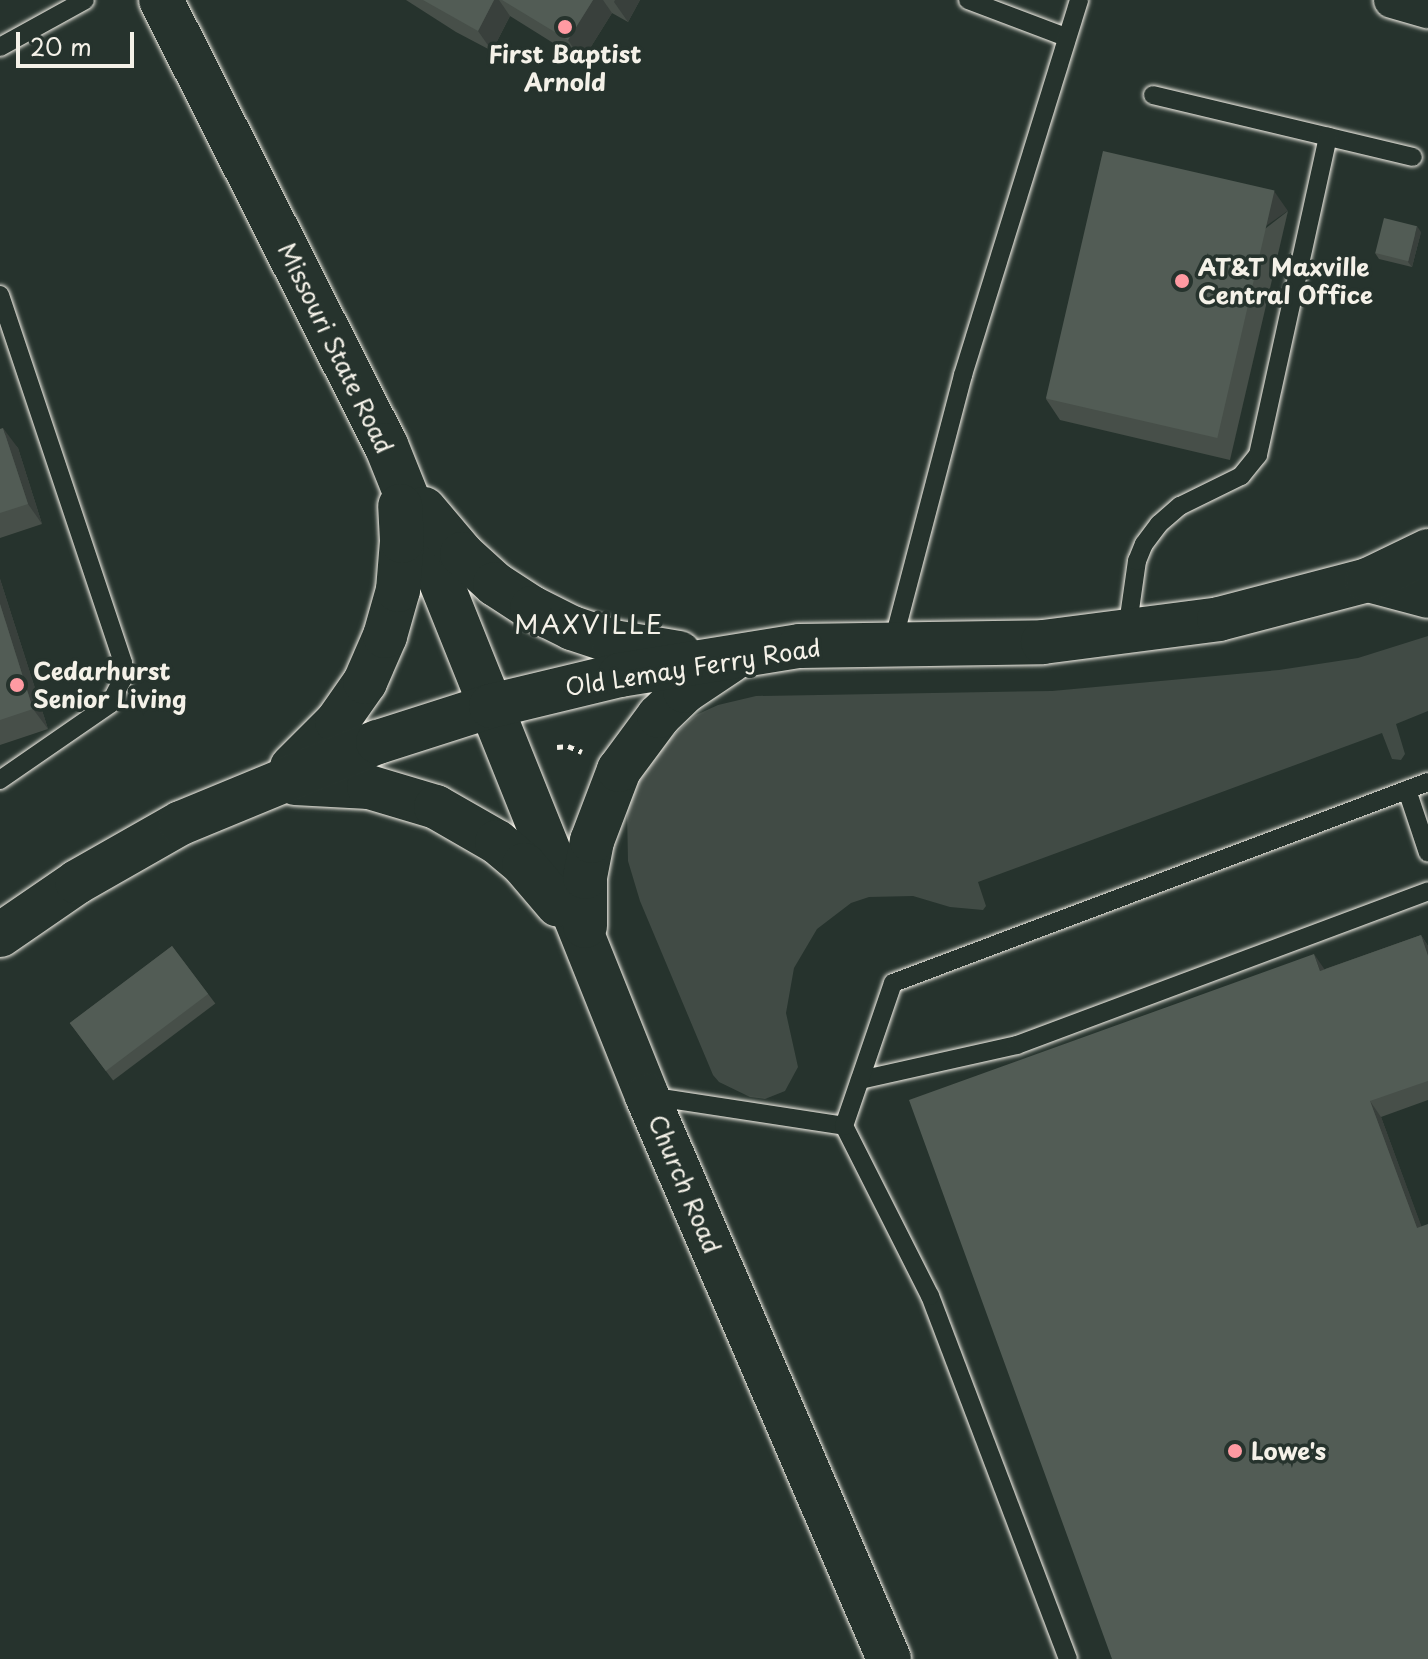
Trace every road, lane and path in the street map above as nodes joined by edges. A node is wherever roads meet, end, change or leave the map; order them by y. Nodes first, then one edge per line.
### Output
1 (85, 0) edge
2 (161, 0) edge
3 (968, 0) edge
4 (1079, 0) edge
5 (1392, 0) edge
6 (1428, 10) edge
7 (1066, 37) junction
8 (0, 47) edge
9 (1153, 95) dead end
10 (1328, 137) junction
11 (1413, 157) dead end
12 (0, 295) edge
13 (386, 445) junction
14 (1428, 551) edge
15 (1368, 580) junction
16 (1428, 596) edge
17 (1127, 634) junction
18 (893, 642) junction
19 (746, 653) junction
20 (491, 706) junction
21 (557, 747) dead end
22 (592, 757) dead end
23 (0, 780) edge
24 (1428, 782) edge
25 (265, 787) junction
26 (1407, 790) junction
27 (1428, 853) edge
28 (1428, 891) edge
29 (0, 935) edge
30 (587, 949) junction
31 (860, 1080) junction
32 (647, 1096) junction
33 (844, 1126) junction
34 (889, 1659) edge
35 (1068, 1659) edge

1 - 8 lane
2 - 13 main road, Missouri State Road
3 - 7 lane
4 - 7 lane
5 - 6 street
7 - 18 lane
9 - 10 lane
10 - 11 lane
10 - 17 lane
12 - 23 lane
13 - 19 main road
13 - 20 main road, Missouri State Road
13 - 25 main road
14 - 15 main road, Old Lemay Ferry Road
15 - 16 main road
15 - 17 main road, Old Lemay Ferry Road
17 - 18 main road, Old Lemay Ferry Road
18 - 19 main road, Old Lemay Ferry Road
19 - 20 main road, Old Lemay Ferry Road
19 - 30 main road
20 - 25 main road, Old Lemay Ferry Road
20 - 30 main road, Church Road
21 - 22 path
24 - 26 lane
25 - 29 main road, Old Lemay Ferry Road
25 - 30 main road
26 - 27 lane
26 - 31 lane
28 - 31 lane
30 - 32 main road, Church Road
31 - 33 lane
32 - 33 lane
32 - 34 main road, Church Road
33 - 35 lane

